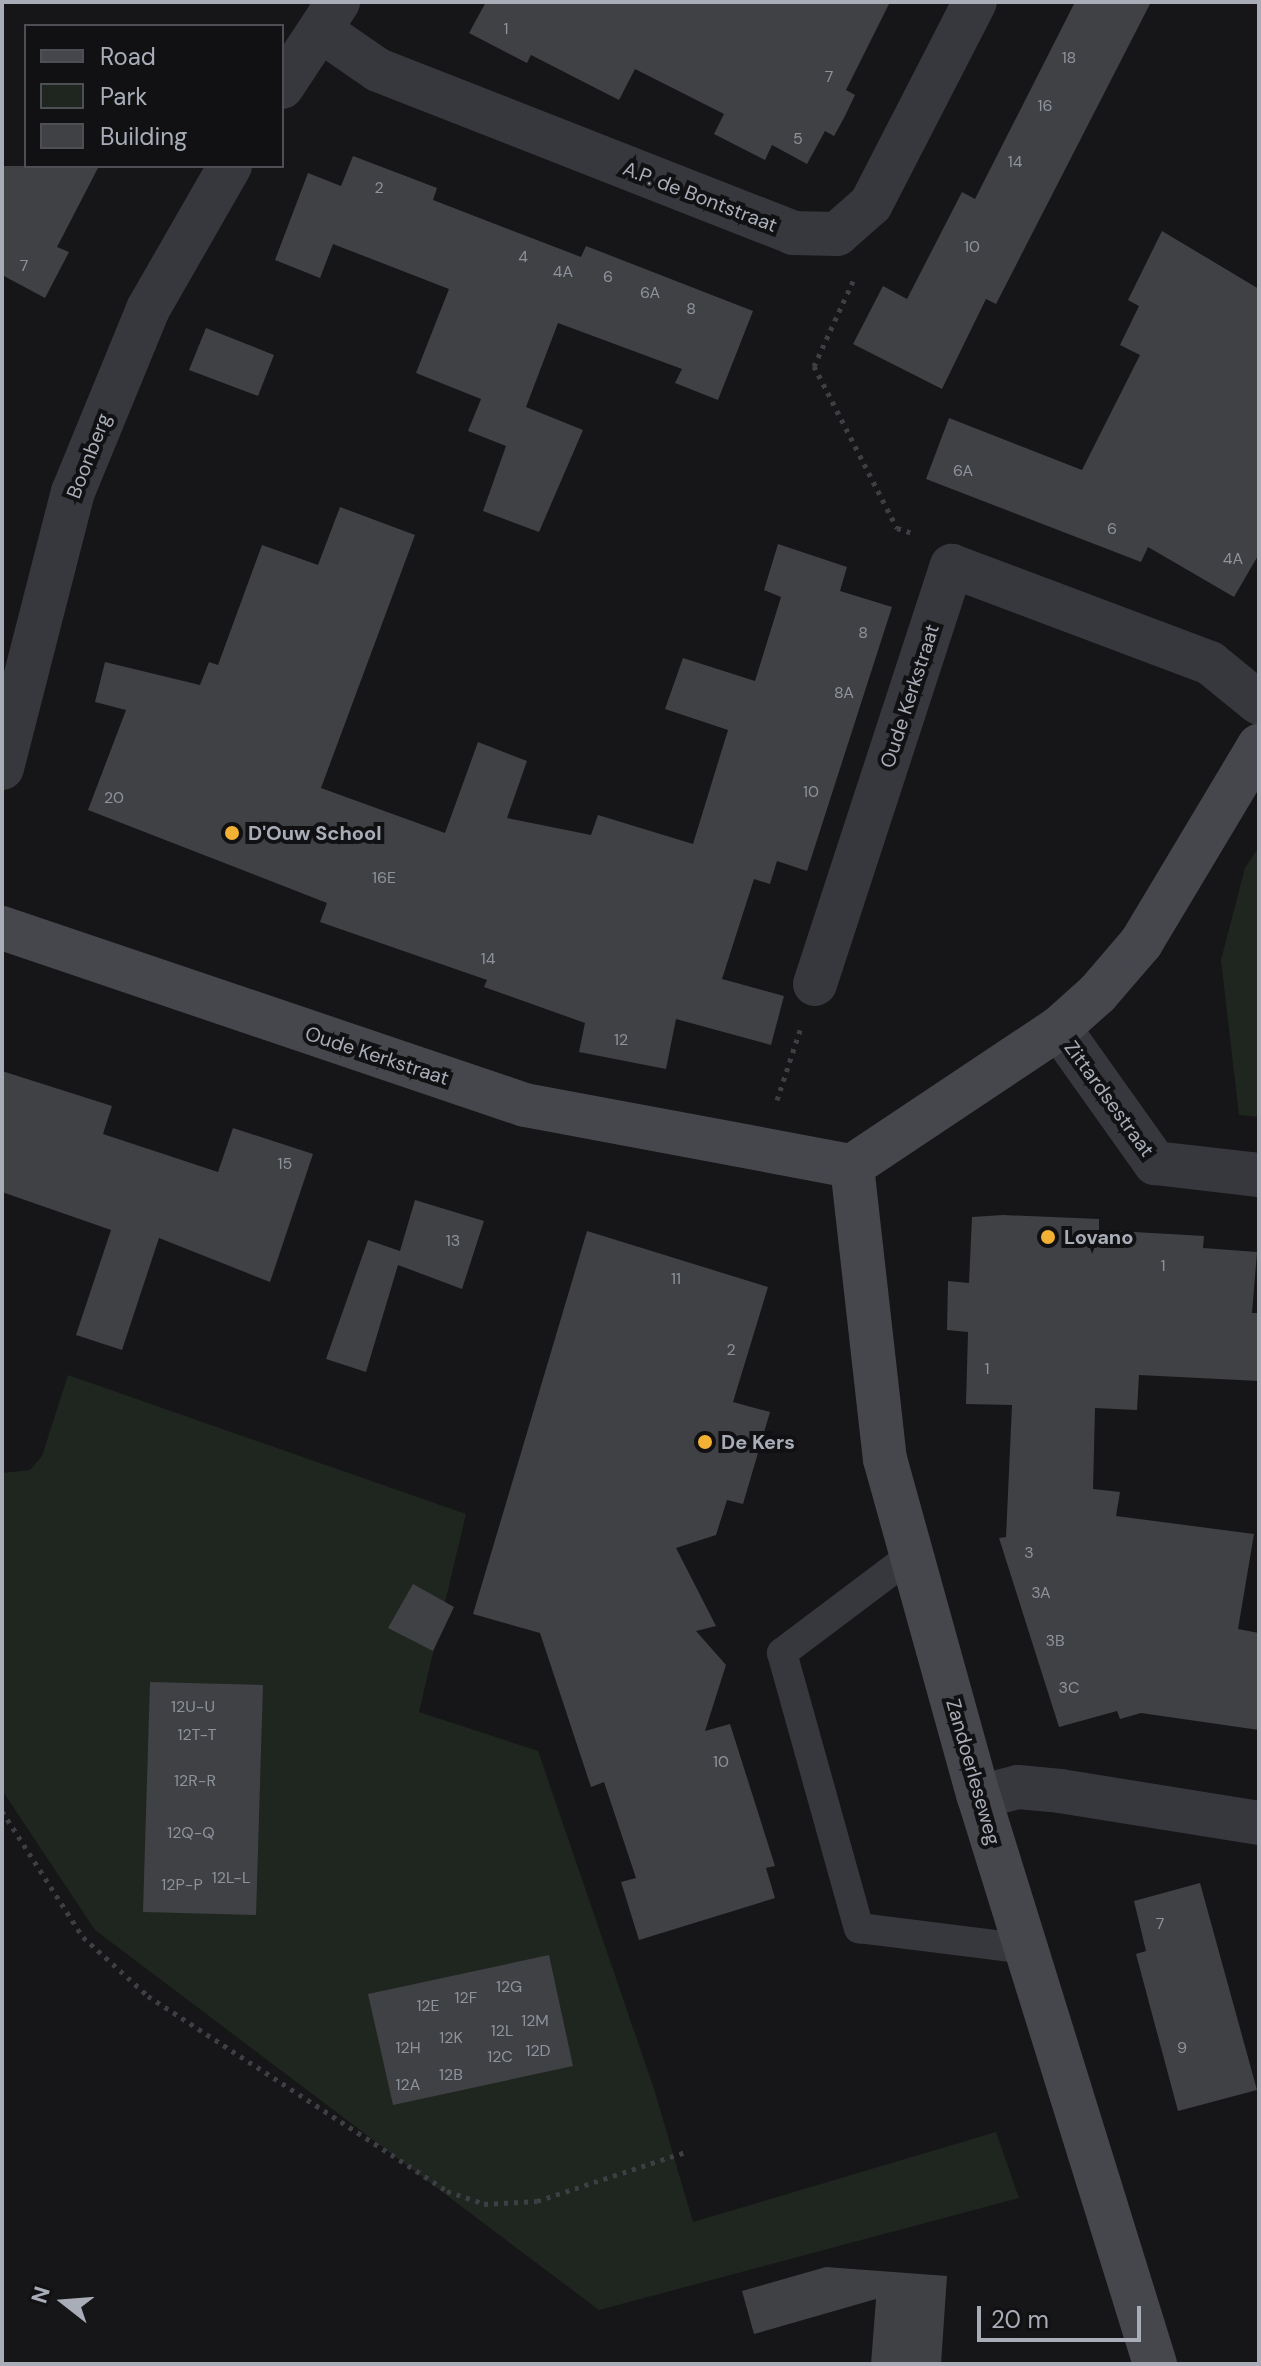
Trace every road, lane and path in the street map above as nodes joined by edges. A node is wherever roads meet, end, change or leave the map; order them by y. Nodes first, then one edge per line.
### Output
1 (975, 2) edge
2 (329, 16) edge
3 (284, 84) edge
4 (229, 168) edge
5 (837, 234) junction
6 (952, 566) junction
7 (1259, 703) edge
8 (1259, 746) edge
9 (2, 768) edge
10 (2, 928) edge
11 (815, 984) joint
12 (1059, 1028) junction
13 (761, 1148) junction
14 (852, 1166) junction
15 (1259, 1175) edge
16 (912, 1555) junction
17 (979, 1797) junction
18 (2, 1811) edge
19 (1259, 1823) edge
20 (1028, 1949) junction
21 (685, 2152) dead end
22 (1155, 2364) edge

1 - 5 street
2 - 3 street
2 - 5 street, A.P. de Bontstraat
4 - 9 street, Boonberg
5 - 6 path
6 - 7 street
6 - 11 street, Oude Kerkstraat
8 - 12 street
10 - 13 street, Oude Kerkstraat
11 - 13 path
12 - 14 street
12 - 15 street, Zittardsestraat
13 - 14 street, Oude Kerkstraat
14 - 16 street, Zandoerleseweg
16 - 17 street, Zandoerleseweg
16 - 20 lane
17 - 19 street
17 - 20 street, Zandoerleseweg
18 - 21 path
20 - 22 street, Zandoerleseweg

